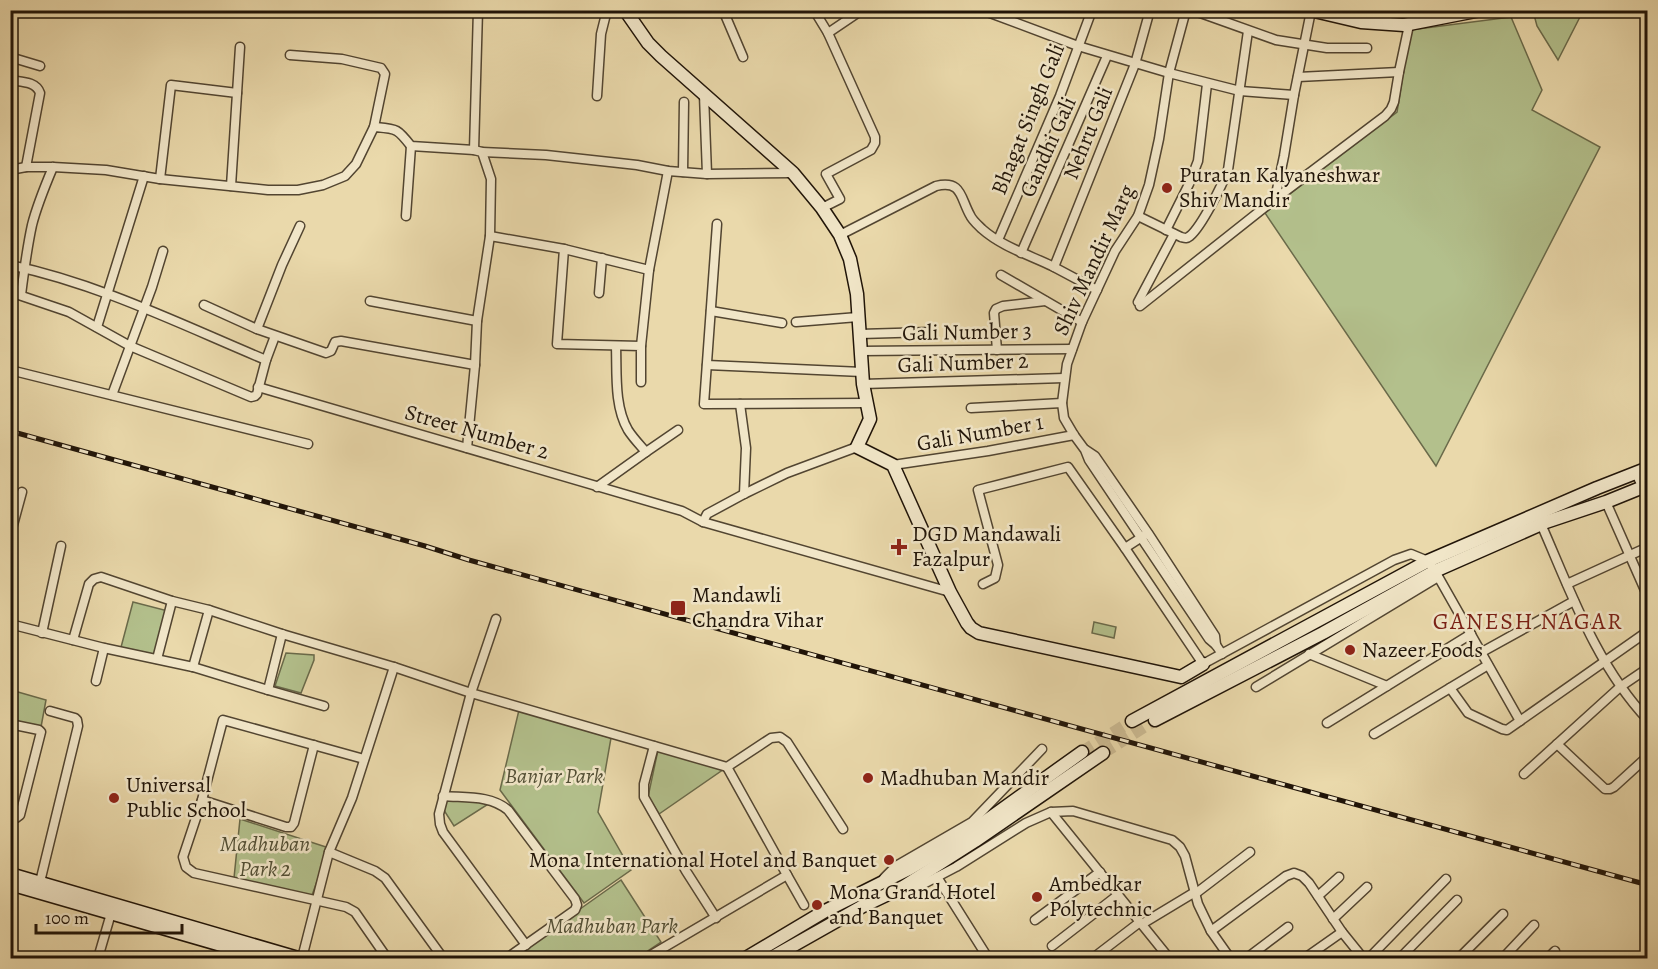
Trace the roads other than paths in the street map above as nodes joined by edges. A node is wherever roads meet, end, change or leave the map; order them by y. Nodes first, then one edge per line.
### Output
1 (478, 10) edge
2 (607, 10) edge
3 (645, 10) edge
4 (723, 10) edge
5 (814, 10) edge
6 (862, 10) edge
7 (982, 10) edge
8 (1092, 10) edge
9 (1150, 10) edge
10 (1186, 10) edge
11 (1481, 10) edge
12 (1196, 11) edge
13 (1311, 11) edge
14 (627, 14) edge
15 (1409, 25) junction
16 (1248, 31) junction
17 (828, 33) junction
18 (1078, 46) junction
19 (1305, 46) junction
20 (240, 47) dead end
21 (1367, 48) dead end
22 (290, 55) dead end
23 (1107, 56) junction
24 (10, 57) edge
25 (743, 57) dead end
26 (1135, 64) junction
27 (40, 66) dead end
28 (1398, 72) junction
29 (1169, 74) junction
30 (1298, 77) junction
31 (10, 80) edge
32 (1207, 84) junction
33 (1240, 91) junction
34 (237, 93) junction
35 (704, 94) junction
36 (1293, 95) junction
37 (597, 96) dead end
38 (684, 102) dead end
39 (374, 127) junction
40 (411, 146) junction
41 (478, 151) junction
42 (26, 167) junction
43 (53, 167) junction
44 (10, 170) edge
45 (668, 171) junction
46 (683, 172) junction
47 (793, 173) junction
48 (707, 174) junction
49 (144, 176) junction
50 (160, 179) junction
51 (231, 186) junction
52 (1275, 199) junction
53 (822, 208) junction
54 (406, 216) dead end
55 (1138, 216) junction
56 (717, 224) dead end
57 (300, 226) dead end
58 (1170, 232) junction
59 (840, 235) junction
60 (490, 236) junction
61 (998, 240) junction
62 (564, 249) junction
63 (163, 251) dead end
64 (1022, 252) junction
65 (602, 258) junction
66 (10, 265) edge
67 (1054, 267) junction
68 (25, 268) junction
69 (649, 270) junction
70 (1001, 275) dead end
71 (1097, 290) junction
72 (10, 292) edge
73 (599, 293) dead end
74 (107, 294) junction
75 (21, 295) junction
76 (370, 301) dead end
77 (1045, 301) junction
78 (204, 305) dead end
79 (144, 307) junction
80 (711, 311) junction
81 (858, 317) junction
82 (477, 321) junction
83 (782, 322) dead end
84 (796, 322) dead end
85 (1082, 322) junction
86 (97, 327) junction
87 (257, 329) junction
88 (930, 332) dead end
89 (860, 334) junction
90 (275, 336) junction
91 (130, 346) junction
92 (616, 346) junction
93 (641, 346) junction
94 (1072, 349) junction
95 (997, 350) junction
96 (861, 351) junction
97 (266, 360) junction
98 (475, 365) junction
99 (707, 365) junction
100 (10, 370) edge
101 (863, 378) junction
102 (1064, 378) junction
103 (641, 382) dead end
104 (258, 387) junction
105 (112, 395) junction
106 (866, 403) junction
107 (1062, 403) junction
108 (740, 404) junction
109 (971, 408) dead end
110 (678, 430) dead end
111 (1074, 435) junction
112 (308, 444) dead end
113 (857, 447) junction
114 (467, 448) junction
115 (646, 452) junction
116 (893, 465) junction
117 (1642, 471) edge
118 (597, 487) junction
119 (1646, 490) edge
120 (22, 492) dead end
121 (744, 494) junction
122 (1606, 502) junction
123 (703, 522) junction
124 (1541, 524) junction
125 (1145, 535) junction
126 (10, 536) edge
127 (61, 546) dead end
128 (1647, 547) edge
129 (1125, 548) junction
130 (1630, 556) junction
131 (1433, 570) junction
132 (983, 584) dead end
133 (1567, 584) junction
134 (950, 592) junction
135 (1647, 597) edge
136 (172, 601) junction
137 (1574, 601) junction
138 (209, 610) junction
139 (496, 619) dead end
140 (10, 624) edge
141 (1647, 631) edge
142 (42, 633) junction
143 (282, 634) junction
144 (1471, 634) junction
145 (73, 640) junction
146 (104, 648) junction
147 (1482, 652) junction
148 (1222, 654) junction
149 (1309, 654) junction
150 (157, 659) junction
151 (1605, 661) junction
152 (1203, 664) junction
153 (1488, 665) junction
154 (193, 667) junction
155 (394, 667) junction
156 (1647, 668) edge
157 (96, 681) dead end
158 (1387, 686) junction
159 (1256, 687) dead end
160 (1620, 687) junction
161 (1450, 688) junction
162 (268, 690) junction
163 (471, 693) junction
164 (324, 706) dead end
165 (50, 711) dead end
166 (1132, 720) tunnel mouth
167 (1155, 720) tunnel mouth
168 (1647, 720) edge
169 (1520, 721) junction
170 (1327, 723) dead end
171 (10, 724) edge
172 (1374, 734) dead end
173 (1557, 744) junction
174 (314, 746) junction
175 (654, 746) junction
176 (1042, 749) dead end
177 (1082, 752) tunnel mouth
178 (1103, 753) tunnel mouth
179 (1647, 756) edge
180 (364, 759) junction
181 (727, 767) junction
182 (1524, 774) dead end
183 (444, 796) junction
184 (202, 800) junction
185 (1051, 812) junction
186 (10, 817) edge
187 (843, 829) dead end
188 (329, 852) junction
189 (1251, 852) dead end
190 (1100, 872) junction
191 (10, 874) edge
192 (787, 875) junction
193 (937, 877) junction
194 (1340, 877) dead end
195 (1446, 879) dead end
196 (40, 882) junction
197 (10, 884) edge
198 (877, 884) junction
199 (903, 887) junction
200 (1367, 887) dead end
201 (1195, 893) junction
202 (1118, 895) junction
203 (1318, 896) junction
204 (861, 900) junction
205 (1458, 900) dead end
206 (317, 902) junction
207 (804, 905) dead end
208 (112, 909) junction
209 (1503, 914) dead end
210 (716, 918) junction
211 (1333, 919) junction
212 (1035, 920) dead end
213 (1141, 923) junction
214 (1534, 925) dead end
215 (1288, 927) dead end
216 (1211, 930) junction
217 (1342, 932) junction
218 (526, 945) junction
219 (1052, 946) dead end
220 (1555, 951) dead end
221 (98, 958) edge
222 (266, 958) edge
223 (300, 958) edge
224 (387, 958) edge
225 (443, 958) edge
226 (507, 958) edge
227 (646, 958) edge
228 (746, 958) edge
229 (771, 958) edge
230 (988, 958) edge
231 (1093, 958) edge
232 (1169, 958) edge
233 (1227, 958) edge
234 (1247, 958) edge
235 (1305, 958) edge
236 (1363, 958) edge
237 (1369, 958) edge
238 (1400, 958) edge
239 (1459, 958) edge
240 (1503, 958) edge
241 (1548, 958) edge

1 - 41 street
2 - 37 street
3 - 14 street
4 - 25 street
5 - 17 street
6 - 17 street
7 - 18 street
8 - 18 street, Bhagat Singh Gali
9 - 26 street, Nehru Gali
10 - 29 street, Shiv Mandir Marg
11 - 15 main road
12 - 16 street
13 - 15 main road
13 - 19 street
14 - 35 main road
15 - 28 street
16 - 19 street
16 - 33 street
17 - 53 street
18 - 23 street
18 - 61 street, Bhagat Singh Gali
19 - 21 street
19 - 30 street
20 - 34 street
22 - 39 street
23 - 26 street
23 - 64 street, Gandhi Gali
24 - 27 street
26 - 29 street
26 - 67 street, Nehru Gali
28 - 30 street
28 - 52 street
29 - 32 street
29 - 55 street, Shiv Mandir Marg
30 - 36 street
31 - 42 street
32 - 33 street
32 - 58 street
33 - 36 street
33 - 58 street
34 - 50 street
34 - 51 street
35 - 47 main road
35 - 48 street
36 - 52 street
38 - 46 street
39 - 40 street
39 - 51 street
40 - 41 street
40 - 54 street
41 - 45 street
41 - 60 street
42 - 43 street
42 - 44 street
43 - 49 street
43 - 68 street
45 - 46 street
45 - 69 street
46 - 48 street
47 - 48 street
47 - 53 main road
49 - 50 street
49 - 74 street
50 - 51 street
52 - 58 street
53 - 59 main road
55 - 58 street
55 - 71 street, Shiv Mandir Marg
56 - 80 street
57 - 87 street
59 - 61 street
59 - 81 main road
60 - 62 street
60 - 82 street
61 - 64 street
62 - 65 street
62 - 92 street
63 - 79 street
64 - 67 street
65 - 69 street
65 - 73 street
66 - 68 street
67 - 71 street
68 - 74 street
68 - 75 street
69 - 93 street
70 - 77 street
71 - 85 street, Shiv Mandir Marg
72 - 75 street, Street Number 2
74 - 79 street
74 - 86 street
75 - 86 street, Street Number 2
76 - 82 street
77 - 85 street
77 - 95 street
78 - 87 street
79 - 91 street
79 - 97 street
80 - 83 street
80 - 99 street
81 - 84 street
81 - 89 main road
82 - 98 street
85 - 94 street, Shiv Mandir Marg
86 - 91 street, Street Number 2
87 - 90 street
88 - 89 street
89 - 96 main road
90 - 97 street
90 - 98 street
91 - 104 street, Street Number 2
91 - 105 street
92 - 93 street
92 - 115 street
93 - 103 street
94 - 95 street, Gali Number 3
94 - 102 street, Shiv Mandir Marg
95 - 96 street, Gali Number 3
96 - 101 main road
97 - 104 street
98 - 114 street
99 - 101 street, Gali Number 2
99 - 108 street
100 - 105 street
101 - 102 street, Gali Number 2
101 - 106 main road
102 - 107 street, Shiv Mandir Marg
104 - 114 street, Street Number 2
105 - 112 street
106 - 108 street
106 - 113 main road
107 - 109 street
107 - 111 street, Shiv Mandir Marg
108 - 121 street
110 - 115 street
111 - 116 street, Gali Number 1
111 - 125 street, Shiv Mandir Marg
113 - 116 main road
113 - 121 street
114 - 118 street, Street Number 2
115 - 118 street
116 - 134 main road
117 - 119 street
117 - 131 main road
118 - 123 street, Street Number 2
119 - 122 main road
120 - 126 street
121 - 123 street
122 - 124 main road
122 - 130 street
123 - 134 street, Street Number 2
124 - 131 main road
124 - 133 street
125 - 129 street
125 - 148 street, Shiv Mandir Marg
127 - 142 street
128 - 130 street
129 - 132 street
129 - 152 street
130 - 133 street
130 - 135 street
131 - 144 street
131 - 148 street
131 - 149 street
131 - 166 main road
131 - 167 main road
133 - 137 street
134 - 152 main road
136 - 138 street
136 - 145 street
136 - 150 street
137 - 147 street
137 - 151 street
138 - 143 street
138 - 154 street
139 - 163 street
140 - 142 street
141 - 151 street
142 - 145 street
143 - 155 street
143 - 162 street
144 - 147 street
144 - 158 street
145 - 146 street
146 - 150 street
146 - 157 street
147 - 153 street
148 - 152 street
149 - 158 street
149 - 159 street
150 - 154 street
151 - 160 street
151 - 169 street
153 - 161 street
153 - 169 street
154 - 162 street
155 - 163 street
155 - 180 street
156 - 160 street
158 - 170 street
160 - 168 street
160 - 173 street
161 - 169 street
161 - 172 street
162 - 164 street
163 - 175 street
163 - 183 street
165 - 196 street
171 - 186 street
173 - 179 street
173 - 182 street
174 - 180 street
174 - 184 street
174 - 184 street
175 - 181 street
175 - 210 street
176 - 198 street
177 - 198 main road
178 - 199 main road
180 - 188 street
181 - 187 street
181 - 192 street
183 - 218 street
183 - 218 street
184 - 206 street
185 - 190 street
185 - 193 street
185 - 201 street
188 - 206 street
188 - 225 street
189 - 201 street
190 - 202 street
190 - 212 street
191 - 196 main road
192 - 207 street
192 - 210 street
193 - 199 street
193 - 230 street
194 - 203 street
195 - 237 street
196 - 208 main road
197 - 208 main road
198 - 204 main road
199 - 204 main road
200 - 211 street
201 - 213 street
201 - 216 street
202 - 213 street
202 - 219 street
203 - 211 street
203 - 216 street
204 - 228 main road
204 - 229 main road
205 - 238 street
206 - 223 street
206 - 224 street
208 - 221 street
208 - 222 main road
208 - 223 main road
209 - 239 street
210 - 227 street
211 - 217 street
213 - 231 street
213 - 232 street
214 - 240 street
215 - 234 street
216 - 233 street
217 - 235 street
217 - 236 street
218 - 226 street
220 - 241 street

